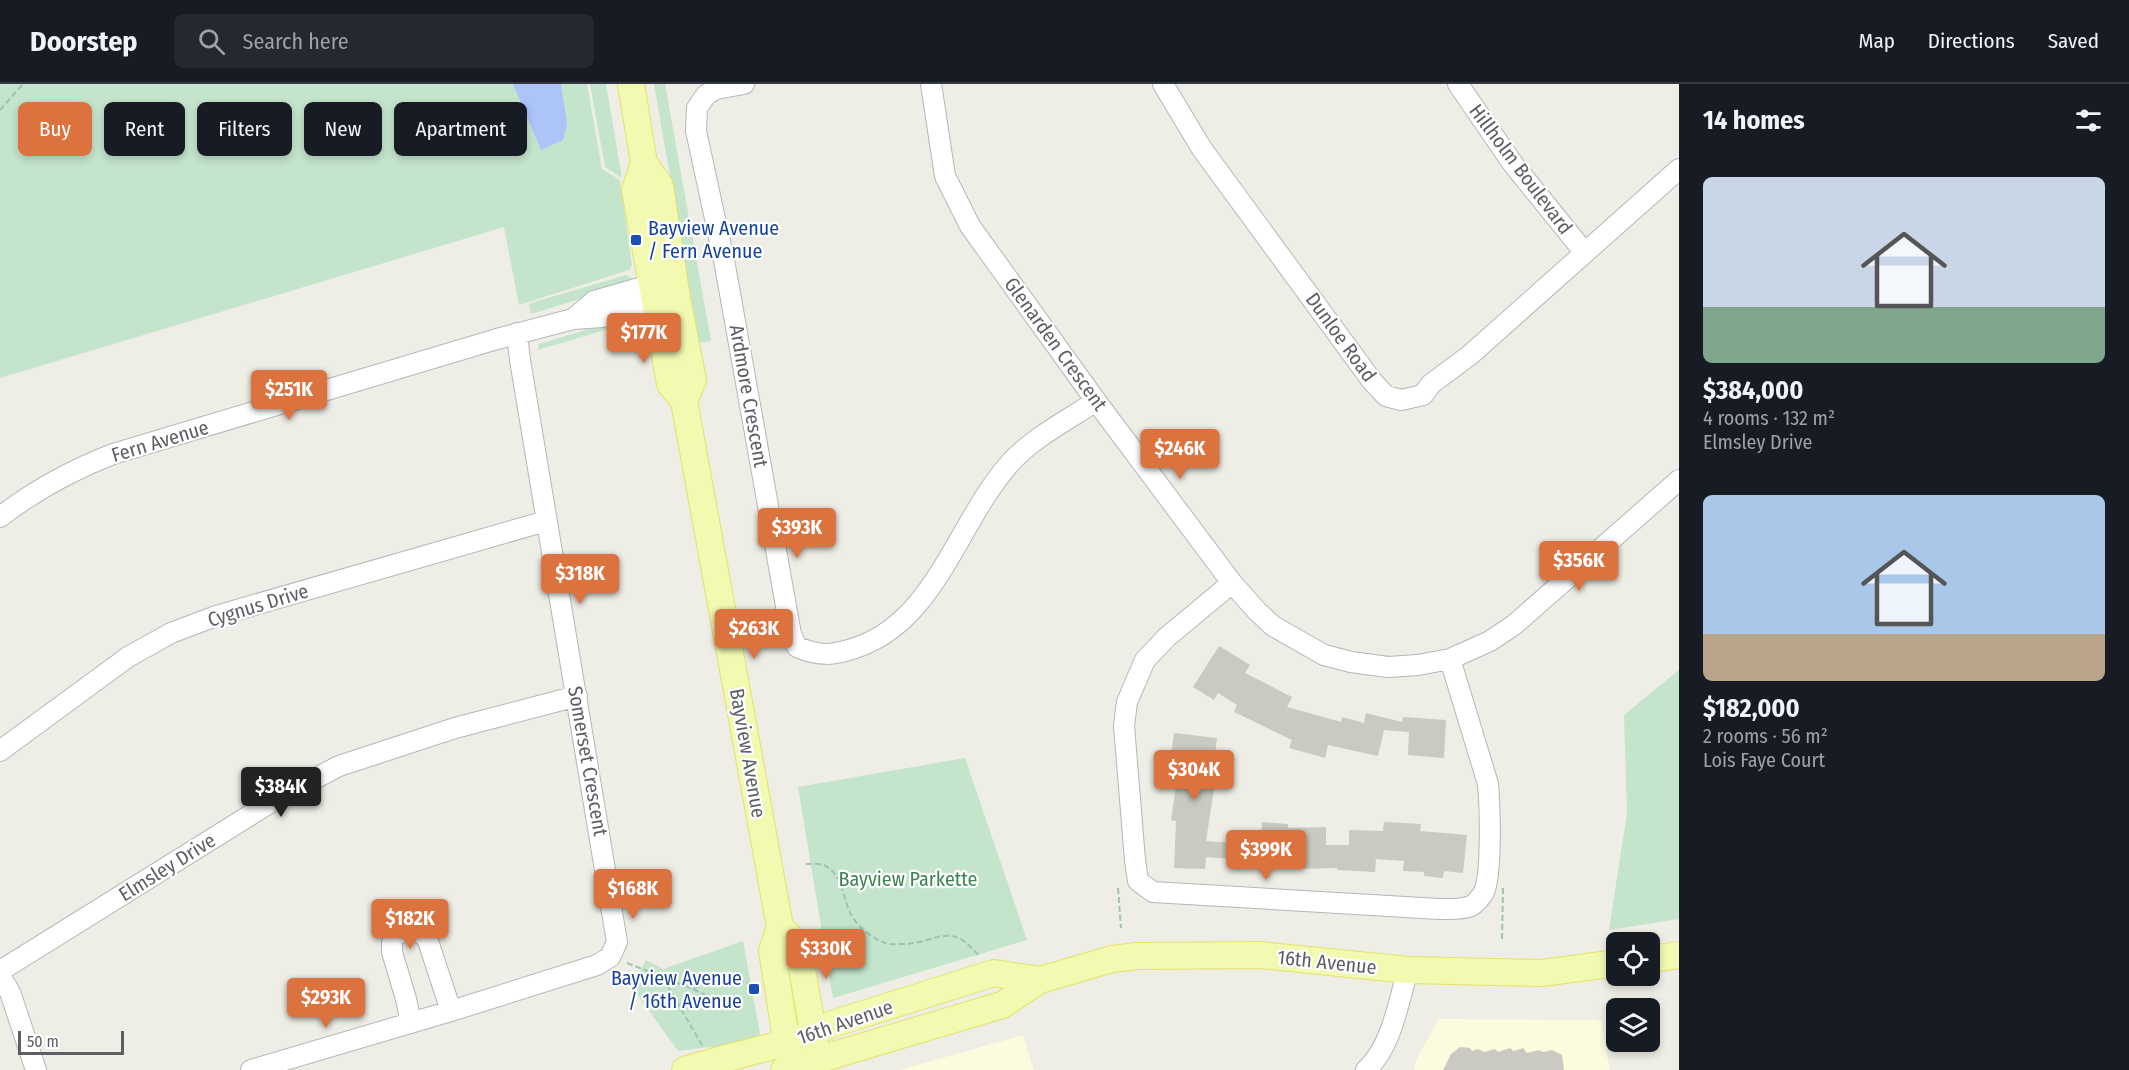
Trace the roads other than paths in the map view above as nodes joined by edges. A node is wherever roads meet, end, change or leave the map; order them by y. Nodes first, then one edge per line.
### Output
1 (631, 84) edge
2 (744, 84) edge
3 (930, 84) edge
4 (1163, 84) edge
5 (1458, 84) edge
6 (1679, 169) edge
7 (1585, 253) junction
8 (665, 292) junction
9 (518, 333) junction
10 (1096, 401) junction
11 (1679, 480) edge
12 (0, 518) edge
13 (546, 520) junction
14 (1232, 583) junction
15 (1450, 659) junction
16 (577, 696) junction
17 (0, 751) edge
18 (780, 927) junction
19 (1679, 955) edge
20 (1660, 958) edge
21 (1606, 964) edge
22 (1407, 970) junction
23 (0, 974) edge
24 (1040, 980) junction
25 (451, 1011) junction
26 (411, 1023) junction
27 (813, 1034) junction
28 (786, 1042) junction
29 (818, 1065) edge
30 (789, 1069) edge
31 (36, 1070) edge
32 (251, 1070) edge
33 (685, 1070) edge
34 (1366, 1070) edge

1 - 8 main road, Bayview Avenue
2 - 10 street, Ardmore Crescent
3 - 10 street, Glenarden Crescent
4 - 7 street, Dunloe Road
5 - 7 street, Hillholm Boulevard
6 - 7 street, Dunloe Road
8 - 9 street, Fern Avenue
8 - 18 main road, Bayview Avenue
9 - 12 street, Fern Avenue
9 - 13 street, Somerset Crescent
10 - 14 street, Glenarden Crescent
11 - 15 street, Glenarden Crescent
13 - 16 street, Somerset Crescent
13 - 17 street, Cygnus Drive
14 - 15 street, Glenarden Crescent
14 - 15 street
16 - 23 street, Elmsley Drive
16 - 25 street, Somerset Crescent
18 - 27 main road, Bayview Avenue
18 - 28 main road, Bayview Avenue
19 - 20 main road
21 - 22 main road, 16th Avenue
22 - 24 main road, 16th Avenue
22 - 34 street
23 - 31 street
24 - 27 main road, 16th Avenue
24 - 29 main road, 16th Avenue
25 - 26 street
25 - 26 street
26 - 32 street
27 - 28 main road, 16th Avenue
27 - 29 main road, Bayview Avenue
28 - 30 main road, Bayview Avenue
28 - 33 main road, 16th Avenue
29 - 30 main road, 16th Avenue

